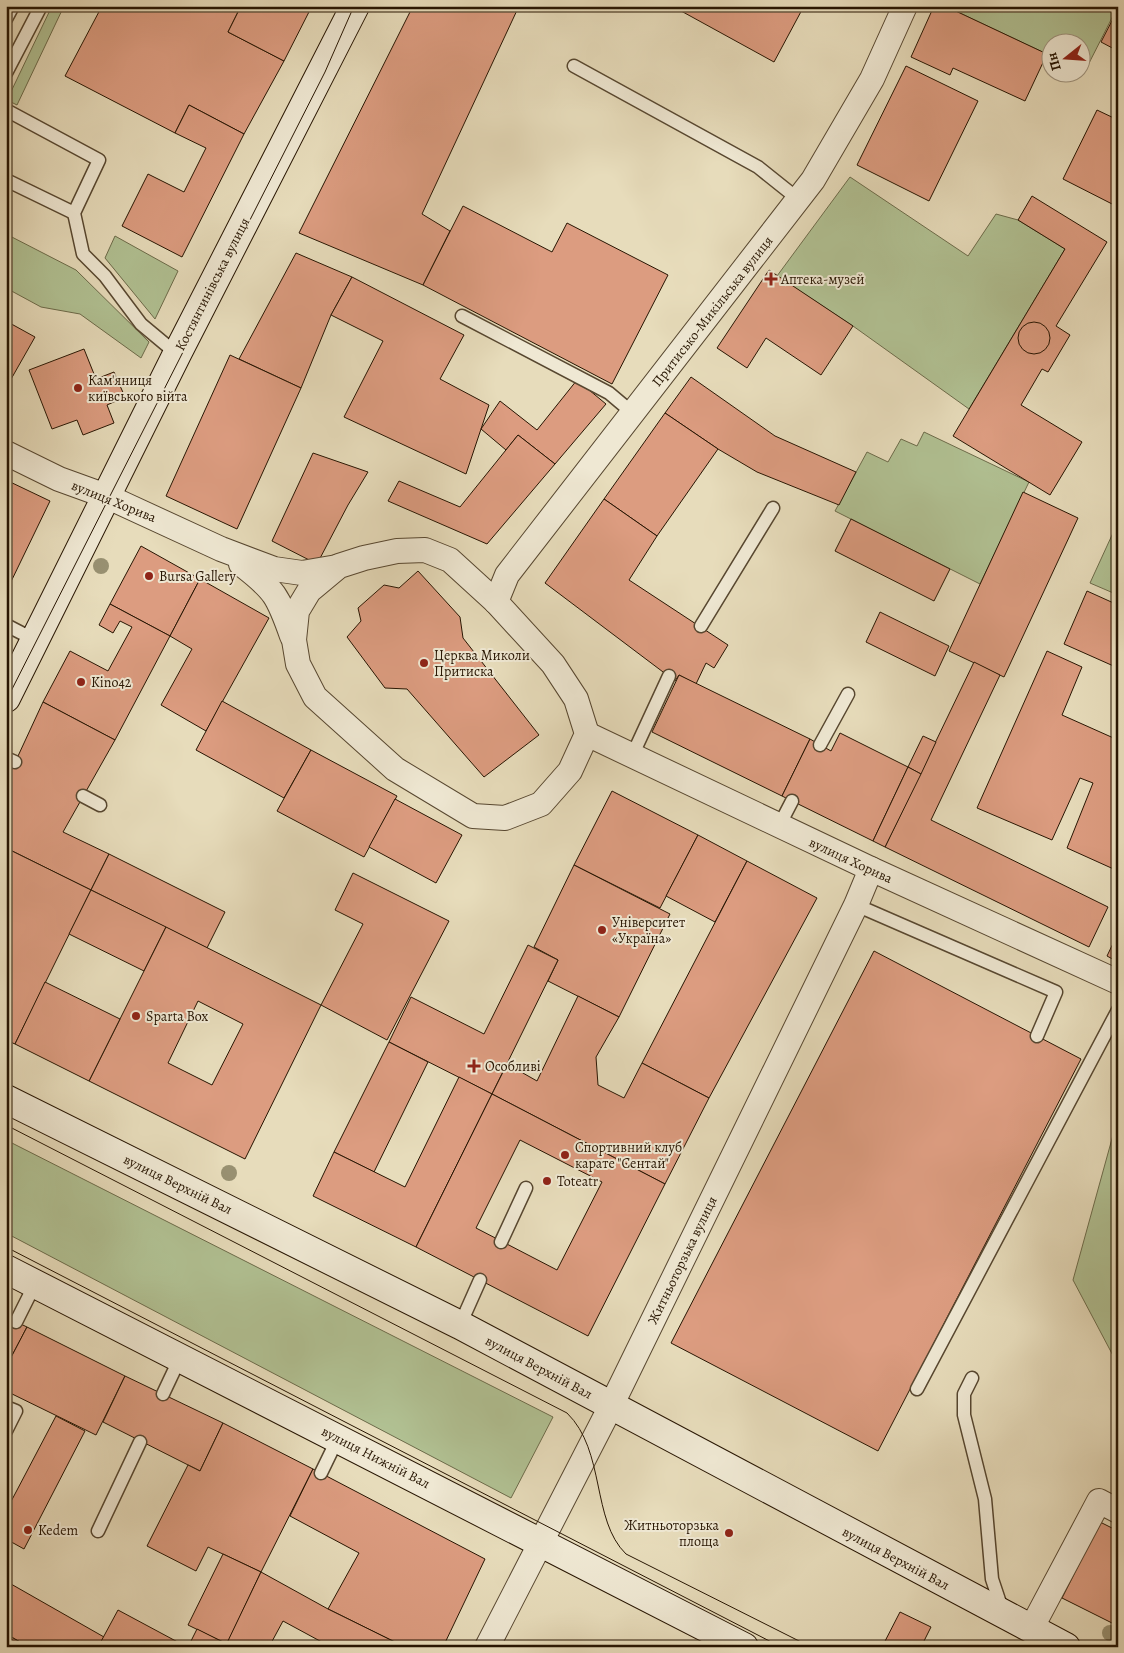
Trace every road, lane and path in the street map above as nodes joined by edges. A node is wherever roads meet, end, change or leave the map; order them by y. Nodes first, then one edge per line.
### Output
1 (13, 6) edge
2 (41, 6) edge
3 (355, 6) edge
4 (905, 6) edge
5 (6, 19) edge
6 (574, 66) dead end
7 (6, 73) edge
8 (6, 110) edge
9 (6, 180) edge
10 (798, 199) junction
11 (74, 213) junction
12 (462, 316) dead end
13 (177, 354) junction
14 (635, 411) junction
15 (6, 453) edge
16 (106, 496) junction
17 (773, 508) dead end
18 (221, 549) junction
19 (339, 566) junction
20 (496, 602) junction
21 (6, 625) edge
22 (701, 626) dead end
23 (34, 639) junction
24 (294, 640) junction
25 (669, 676) dead end
26 (848, 694) dead end
27 (6, 698) edge
28 (587, 734) junction
29 (820, 745) dead end
30 (632, 756) junction
31 (83, 796) dead end
32 (792, 802) dead end
33 (100, 805) dead end
34 (779, 826) junction
35 (871, 869) junction
36 (856, 904) junction
37 (1118, 982) edge
38 (1118, 1010) edge
39 (1037, 1036) dead end
40 (6, 1099) edge
41 (526, 1188) dead end
42 (500, 1242) dead end
43 (6, 1269) edge
44 (480, 1280) dead end
45 (35, 1284) junction
46 (16, 1322) dead end
47 (460, 1325) junction
48 (180, 1358) junction
49 (972, 1378) dead end
50 (917, 1389) dead end
51 (163, 1394) dead end
52 (611, 1406) junction
53 (6, 1407) edge
54 (6, 1431) edge
55 (338, 1438) junction
56 (140, 1442) dead end
57 (321, 1473) dead end
58 (1118, 1511) edge
59 (98, 1531) dead end
60 (540, 1542) junction
61 (1004, 1615) junction
62 (1032, 1629) junction
63 (487, 1647) edge
64 (744, 1647) edge
65 (1066, 1647) edge

1 - 5 lane
2 - 7 lane
3 - 13 main road, Костянтинівська вулиця
4 - 10 street, Притисько-Микільська вулиця
6 - 10 lane
8 - 11 lane
9 - 11 lane
10 - 14 street, Притисько-Микільська вулиця
11 - 13 lane
12 - 14 lane
13 - 16 main road, Костянтинівська вулиця
14 - 20 street, Притисько-Микільська вулиця
15 - 16 street, вулиця Хорива
16 - 18 street, вулиця Хорива
16 - 23 main road, Костянтинівська вулиця
17 - 22 lane
18 - 19 street, вулиця Хорива
18 - 24 street, вулиця Хорива
19 - 20 street
19 - 24 street
20 - 28 street
21 - 23 lane
23 - 27 main road, Костянтинівська вулиця
24 - 28 street
25 - 30 lane
26 - 29 lane
28 - 30 street, вулиця Хорива
30 - 34 street, вулиця Хорива
31 - 33 lane
32 - 34 lane
34 - 35 street, вулиця Хорива
35 - 36 street, Житньоторзька вулиця
35 - 37 street, вулиця Хорива
36 - 39 lane
36 - 52 street, Житньоторзька вулиця
38 - 50 lane
40 - 47 main road, вулиця Верхній Вал
41 - 42 lane
43 - 45 main road, вулиця Нижній Вал
44 - 47 lane
45 - 46 lane
45 - 48 main road, вулиця Нижній Вал
47 - 52 main road, вулиця Верхній Вал
48 - 51 lane
48 - 55 main road, вулиця Нижній Вал
49 - 61 lane
52 - 60 street, Житньоторзька вулиця
52 - 61 main road, вулиця Верхній Вал
53 - 54 lane
55 - 57 lane
55 - 60 main road, вулиця Нижній Вал
56 - 59 lane
58 - 62 street
60 - 63 street, Житньоторзька вулиця
60 - 64 main road, вулиця Нижній Вал
61 - 62 main road, вулиця Верхній Вал
62 - 65 main road, вулиця Верхній Вал

